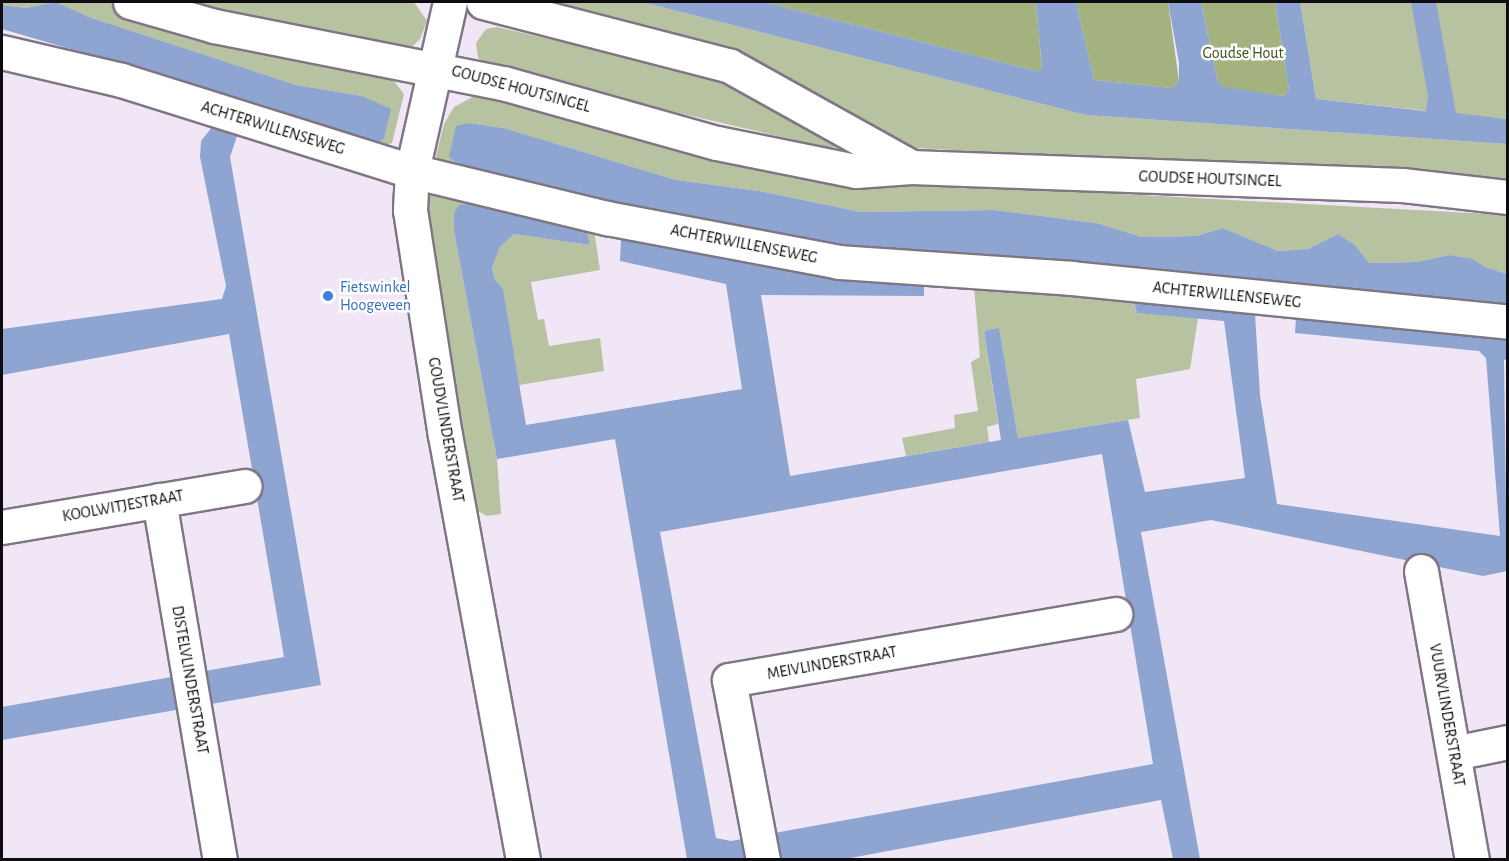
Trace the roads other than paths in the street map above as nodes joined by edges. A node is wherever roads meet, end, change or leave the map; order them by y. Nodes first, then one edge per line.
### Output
1 (130, 2) edge
2 (450, 2) edge
3 (483, 2) edge
4 (2, 52) edge
5 (434, 67) junction
6 (911, 167) junction
7 (412, 171) junction
8 (1508, 197) edge
9 (1508, 322) edge
10 (245, 486) dead end
11 (159, 500) junction
12 (2, 527) edge
13 (1421, 571) dead end
14 (1115, 614) dead end
15 (1508, 742) edge
16 (1454, 753) junction
17 (220, 860) edge
18 (523, 860) edge
19 (763, 860) edge
20 (1472, 860) edge

1 - 5 street, GOUDSE HOUTSINGEL
2 - 5 street, GOUDVLINDERSTRAAT
3 - 6 street, GOUDSE HOUTSINGEL
4 - 7 street, ACHTERWILLENSEWEG
5 - 6 street, GOUDSE HOUTSINGEL
5 - 7 street, GOUDVLINDERSTRAAT
6 - 8 street, GOUDSE HOUTSINGEL
7 - 9 street, ACHTERWILLENSEWEG
7 - 18 street, GOUDVLINDERSTRAAT
10 - 11 street, KOOLWITJESTRAAT
11 - 12 street, KOOLWITJESTRAAT
11 - 17 street, DISTELVLINDERSTRAAT
13 - 16 street, VUURVLINDERSTRAAT
14 - 19 street, MEIVLINDERSTRAAT
15 - 16 street
16 - 20 street, VUURVLINDERSTRAAT

